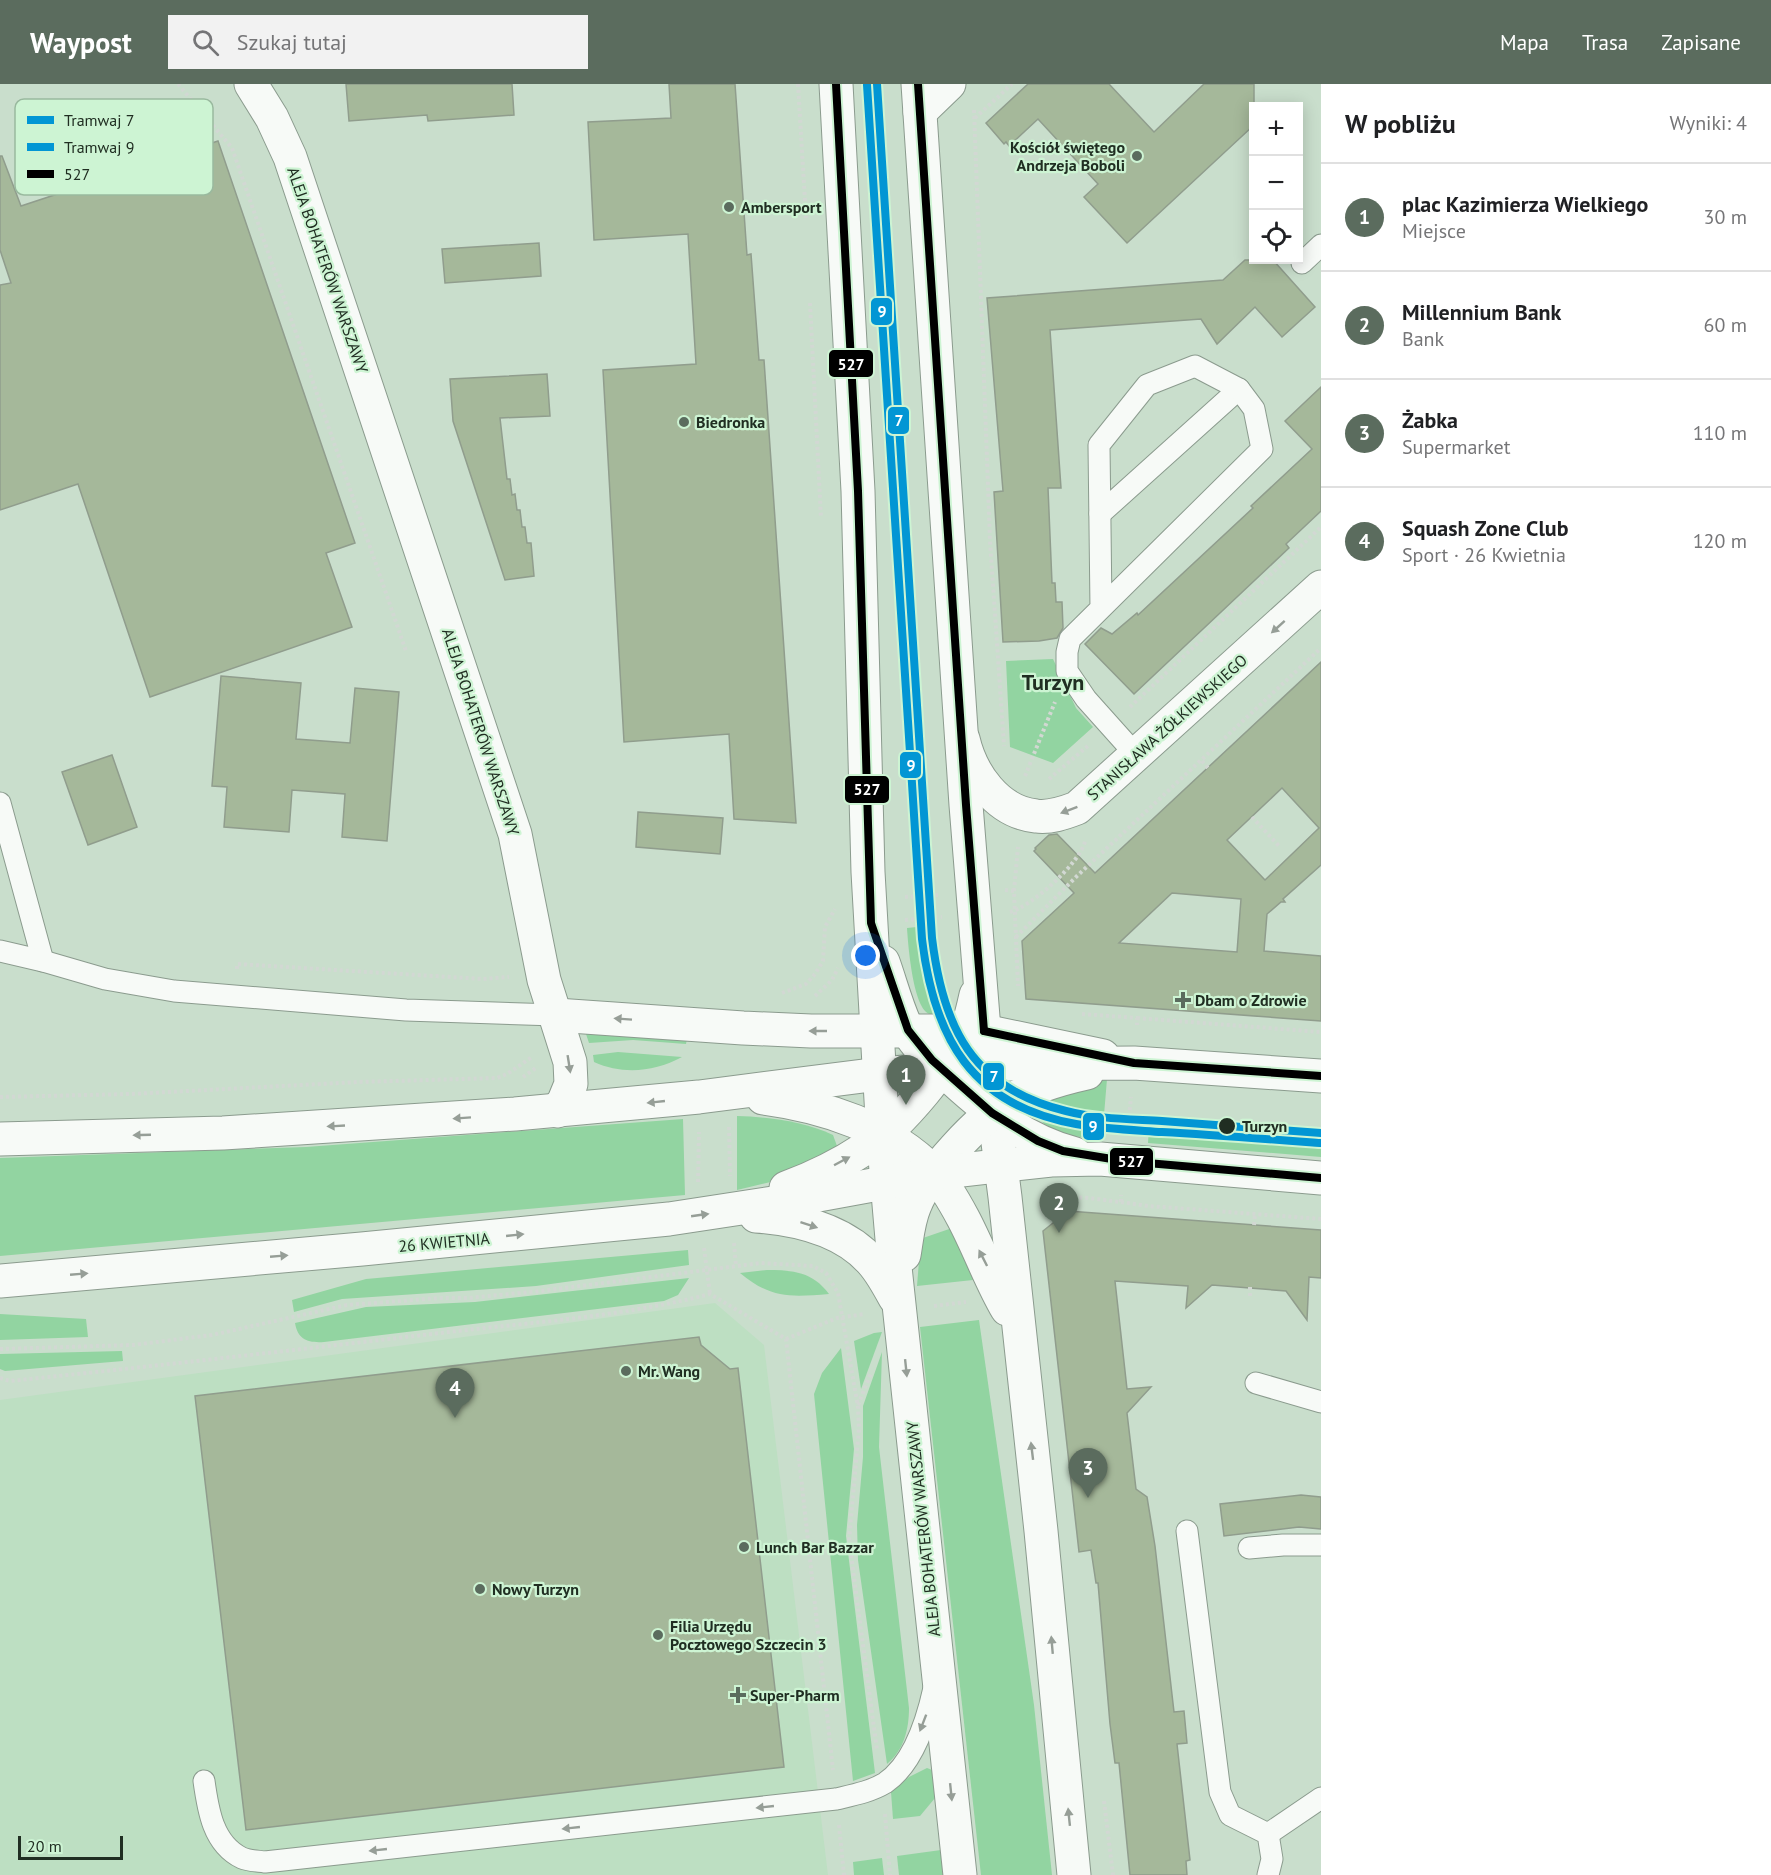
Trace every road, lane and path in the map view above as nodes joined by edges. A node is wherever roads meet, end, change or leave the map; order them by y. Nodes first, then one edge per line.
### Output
1 (178, 84) edge
2 (251, 84) edge
3 (798, 84) edge
4 (836, 84) edge
5 (949, 84) edge
6 (1012, 84) edge
7 (919, 98) edge
8 (191, 99) edge
9 (974, 107) dead end
10 (974, 119) junction
11 (213, 125) edge
12 (806, 220) dead end
13 (1321, 245) edge
14 (1303, 262) edge
15 (810, 298) dead end
16 (1239, 389) junction
17 (1100, 514) junction
18 (1321, 526) edge
19 (822, 528) dead end
20 (1321, 587) edge
21 (1101, 608) junction
22 (1321, 648) edge
23 (406, 651) dead end
24 (1067, 671) junction
25 (1110, 726) junction
26 (962, 735) junction
27 (1009, 755) dead end
28 (1137, 756) junction
29 (1202, 760) junction
30 (1208, 768) dead end
31 (1019, 771) dead end
32 (1023, 780) junction
33 (1034, 781) dead end
34 (1044, 783) dead end
35 (1090, 797) junction
36 (0, 803) edge
37 (1251, 817) dead end
38 (1019, 842) dead end
39 (1279, 846) dead end
40 (1005, 890) dead end
41 (1014, 891) junction
42 (945, 894) dead end
43 (905, 897) dead end
44 (837, 908) dead end
45 (1015, 910) junction
46 (1006, 912) dead end
47 (947, 917) dead end
48 (906, 920) dead end
49 (1016, 937) junction
50 (0, 951) edge
51 (43, 961) junction
52 (544, 980) junction
53 (1018, 987) dead end
54 (777, 993) dead end
55 (236, 996) junction
56 (1078, 1014) dead end
57 (556, 1015) junction
58 (1137, 1018) junction
59 (1137, 1025) dead end
60 (892, 1031) junction
61 (974, 1031) junction
62 (1321, 1032) edge
63 (536, 1054) dead end
64 (987, 1065) junction
65 (942, 1069) junction
66 (879, 1074) junction
67 (1321, 1076) edge
68 (1133, 1078) junction
69 (729, 1094) junction
70 (0, 1098) edge
71 (557, 1111) junction
72 (992, 1113) junction
73 (699, 1128) dead end
74 (883, 1135) junction
75 (0, 1139) edge
76 (1126, 1146) junction
77 (1000, 1165) junction
78 (934, 1174) junction
79 (1321, 1178) edge
80 (698, 1183) dead end
81 (886, 1183) junction
82 (1121, 1194) dead end
83 (1120, 1202) junction
84 (731, 1210) junction
85 (1039, 1215) dead end
86 (1256, 1215) junction
87 (1321, 1219) edge
88 (1254, 1225) dead end
89 (704, 1248) dead end
90 (707, 1270) junction
91 (38, 1278) junction
92 (0, 1281) edge
93 (0, 1286) edge
94 (1250, 1287) dead end
95 (710, 1294) junction
96 (1250, 1297) dead end
97 (976, 1301) dead end
98 (900, 1310) junction
99 (844, 1317) junction
100 (1018, 1329) junction
101 (786, 1339) junction
102 (0, 1349) edge
103 (0, 1378) edge
104 (1256, 1383) dead end
105 (1321, 1402) edge
106 (1187, 1531) dead end
107 (1321, 1545) edge
108 (1249, 1548) dead end
109 (938, 1667) junction
110 (204, 1782) dead end
111 (881, 1785) junction
112 (1321, 1798) edge
113 (836, 1799) junction
114 (1268, 1834) junction
115 (843, 1875) edge
116 (890, 1875) edge
117 (960, 1875) edge
118 (1074, 1875) edge
119 (1268, 1875) edge

1 - 8 path
2 - 52 street, ALEJA BOHATERÓW WARSZAWY
3 - 12 path
4 - 60 street, ALEJA BOHATERÓW WARSZAWY
5 - 7 street
6 - 10 path
7 - 26 street
9 - 10 path
10 - 27 path
11 - 23 path
13 - 14 lane
15 - 19 path
16 - 17 lane
16 - 17 lane
16 - 21 lane
17 - 21 lane
18 - 25 path
20 -> 28 street, STANISŁAWA ŻÓŁKIEWSKIEGO
21 - 24 lane
22 - 29 path
24 - 25 lane
24 - 32 path
25 - 28 lane
25 - 34 path
35 -> 26 street, STANISŁAWA ŻÓŁKIEWSKIEGO
26 - 61 street
28 - 35 street, STANISŁAWA ŻÓŁKIEWSKIEGO
29 - 30 path
29 - 49 path
31 - 32 path
32 - 33 path
35 - 45 path
36 - 51 lane
37 - 39 path
38 - 41 path
40 - 41 path
41 - 45 path
42 - 43 path
44 - 54 path
45 - 46 path
45 - 49 path
47 - 48 path
49 - 53 path
50 - 51 lane
51 - 55 lane
52 - 55 path
52 - 57 street, ALEJA BOHATERÓW WARSZAWY
55 - 57 lane
56 - 58 path
60 -> 57 street
57 -> 71 street
58 - 59 path
58 - 62 path
60 - 61 street
60 - 65 street
60 - 66 street, ALEJA BOHATERÓW WARSZAWY
61 - 64 street
61 - 65 street
61 - 68 street
63 - 70 path
64 - 65 street
64 - 68 street
64 - 72 street
65 - 66 street
65 - 72 street
65 - 74 street
66 - 69 street
66 - 74 street, ALEJA BOHATERÓW WARSZAWY
67 - 68 street
68 - 72 street
68 - 76 path
69 -> 71 street
69 - 74 street
71 -> 75 street
72 - 76 street
72 - 77 street
72 - 78 street
73 - 80 path
74 - 78 street
74 - 81 street, ALEJA BOHATERÓW WARSZAWY
84 -> 74 street
76 - 77 street
76 - 79 street
77 - 78 street
77 - 100 street
78 - 81 street
78 - 98 street
100 -> 78 street
81 - 84 street, 26 KWIETNIA
81 - 98 street, ALEJA BOHATERÓW WARSZAWY
82 - 83 path
83 - 85 path
83 - 86 path
91 -> 84 street, 26 KWIETNIA
84 -> 98 street
86 - 87 path
86 - 88 path
89 - 90 path
90 - 95 path
90 - 99 path
90 - 102 path
91 - 92 street, 26 KWIETNIA
91 - 93 lane
94 - 96 path
95 - 101 path
95 - 103 path
97 - 98 path
98 - 99 path
98 -> 109 street, ALEJA BOHATERÓW WARSZAWY
99 - 101 path
99 - 111 path
118 -> 100 street
101 - 113 path
104 - 105 lane
106 - 114 lane
107 - 108 lane
109 -> 111 lane
109 -> 117 street, ALEJA BOHATERÓW WARSZAWY
113 -> 110 lane
111 - 113 lane
111 - 116 path
112 - 114 lane
113 - 115 path
114 - 119 lane

